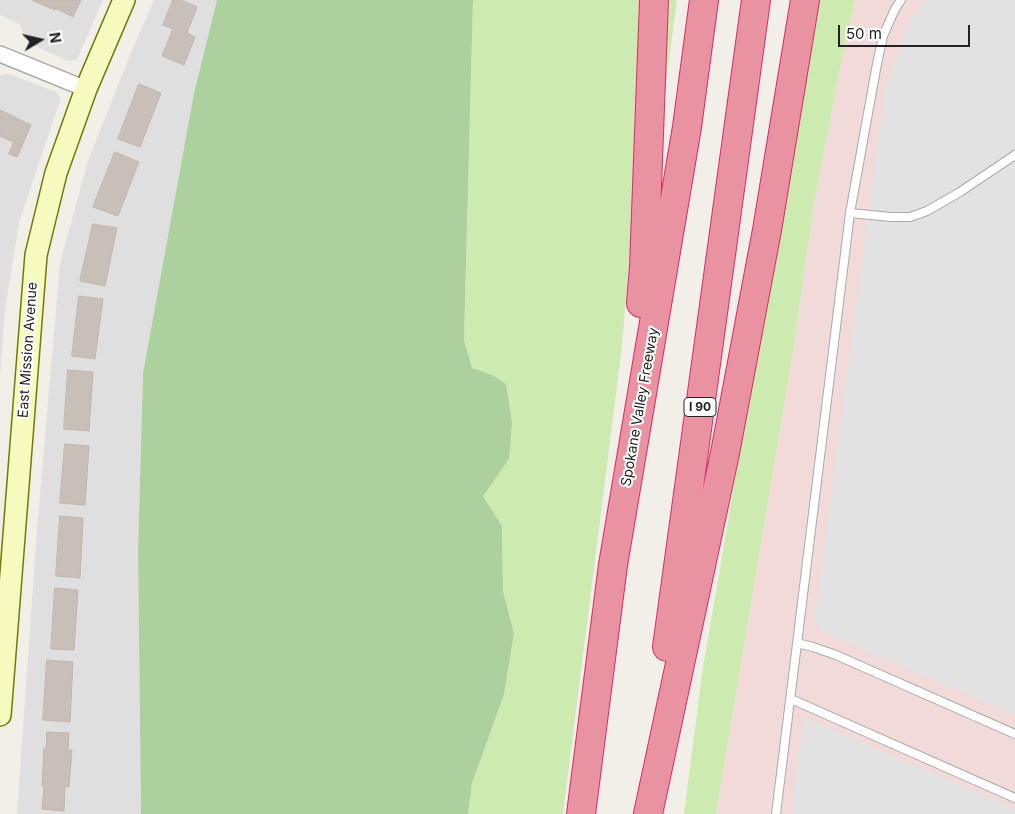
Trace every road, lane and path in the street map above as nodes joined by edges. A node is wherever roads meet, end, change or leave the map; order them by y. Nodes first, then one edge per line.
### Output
1 (124, 0) edge
2 (654, 0) edge
3 (704, 0) edge
4 (756, 0) edge
5 (805, 0) edge
6 (901, 0) edge
7 (0, 54) edge
8 (86, 89) junction
9 (1015, 155) edge
10 (850, 213) junction
11 (613, 565) junction
12 (797, 643) junction
13 (791, 699) junction
14 (0, 715) edge
15 (1015, 734) edge
16 (1015, 798) edge
17 (581, 814) edge
18 (644, 814) edge
19 (648, 814) edge
20 (776, 814) edge

1 - 8 street, East Mission Avenue
2 - 11 highway
3 - 11 highway, Spokane Valley Freeway
4 - 18 highway, I 90
5 - 19 highway
6 - 10 lane
7 - 8 street
8 - 14 street, East Mission Avenue
9 - 10 lane
10 - 12 lane
11 - 17 highway, Spokane Valley Freeway
12 - 13 lane
12 - 15 lane
13 - 16 lane
13 - 20 lane

